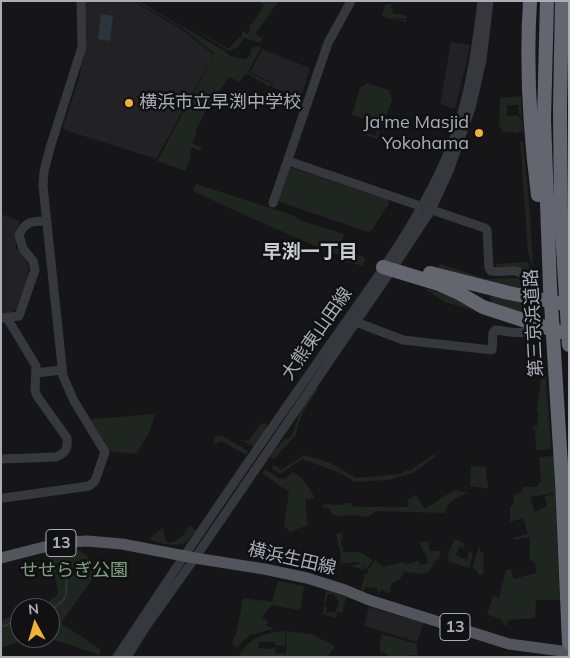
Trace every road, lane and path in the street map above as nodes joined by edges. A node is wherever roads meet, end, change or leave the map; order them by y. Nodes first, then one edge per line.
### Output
1 (81, 1) edge
2 (351, 1) edge
3 (482, 1) edge
4 (489, 1) edge
5 (530, 1) edge
6 (547, 1) edge
7 (562, 1) edge
8 (569, 42) edge
9 (288, 161) junction
10 (273, 203) dead end
11 (426, 208) junction
12 (561, 216) junction
13 (47, 221) junction
14 (390, 264) junction
15 (550, 287) junction
16 (569, 305) edge
17 (4, 318) edge
18 (356, 322) junction
19 (569, 335) edge
20 (569, 345) edge
21 (62, 370) junction
22 (36, 373) junction
23 (1, 459) edge
24 (4, 498) dead end
25 (189, 557) junction
26 (1, 558) edge
27 (568, 622) edge
28 (569, 643) edge
29 (569, 652) edge
30 (117, 657) edge
31 (128, 657) edge

1 - 13 street
2 - 9 street
3 - 11 street, 大熊東山田線
4 - 11 street, 大熊東山田線
5 - 15 highway
6 - 15 highway, 第三京浜道路
7 - 12 highway, 第三京浜道路
8 - 12 highway
9 - 10 street
9 - 11 street
11 - 14 street, 大熊東山田線
11 - 18 street
12 - 20 highway, 第三京浜道路
13 - 17 street
13 - 21 street
14 - 16 highway
14 - 18 street, 大熊東山田線
14 - 19 highway
14 - 25 street, 大熊東山田線
15 - 27 highway, 第三京浜道路
17 - 22 street
18 - 25 street, 大熊東山田線
21 - 22 street
21 - 24 street
22 - 23 street
25 - 26 main road, 横浜生田線 / 13
25 - 29 main road, 横浜生田線 / 13
25 - 30 street, 大熊東山田線
25 - 31 street, 大熊東山田線
27 - 28 highway, 第三京浜道路

